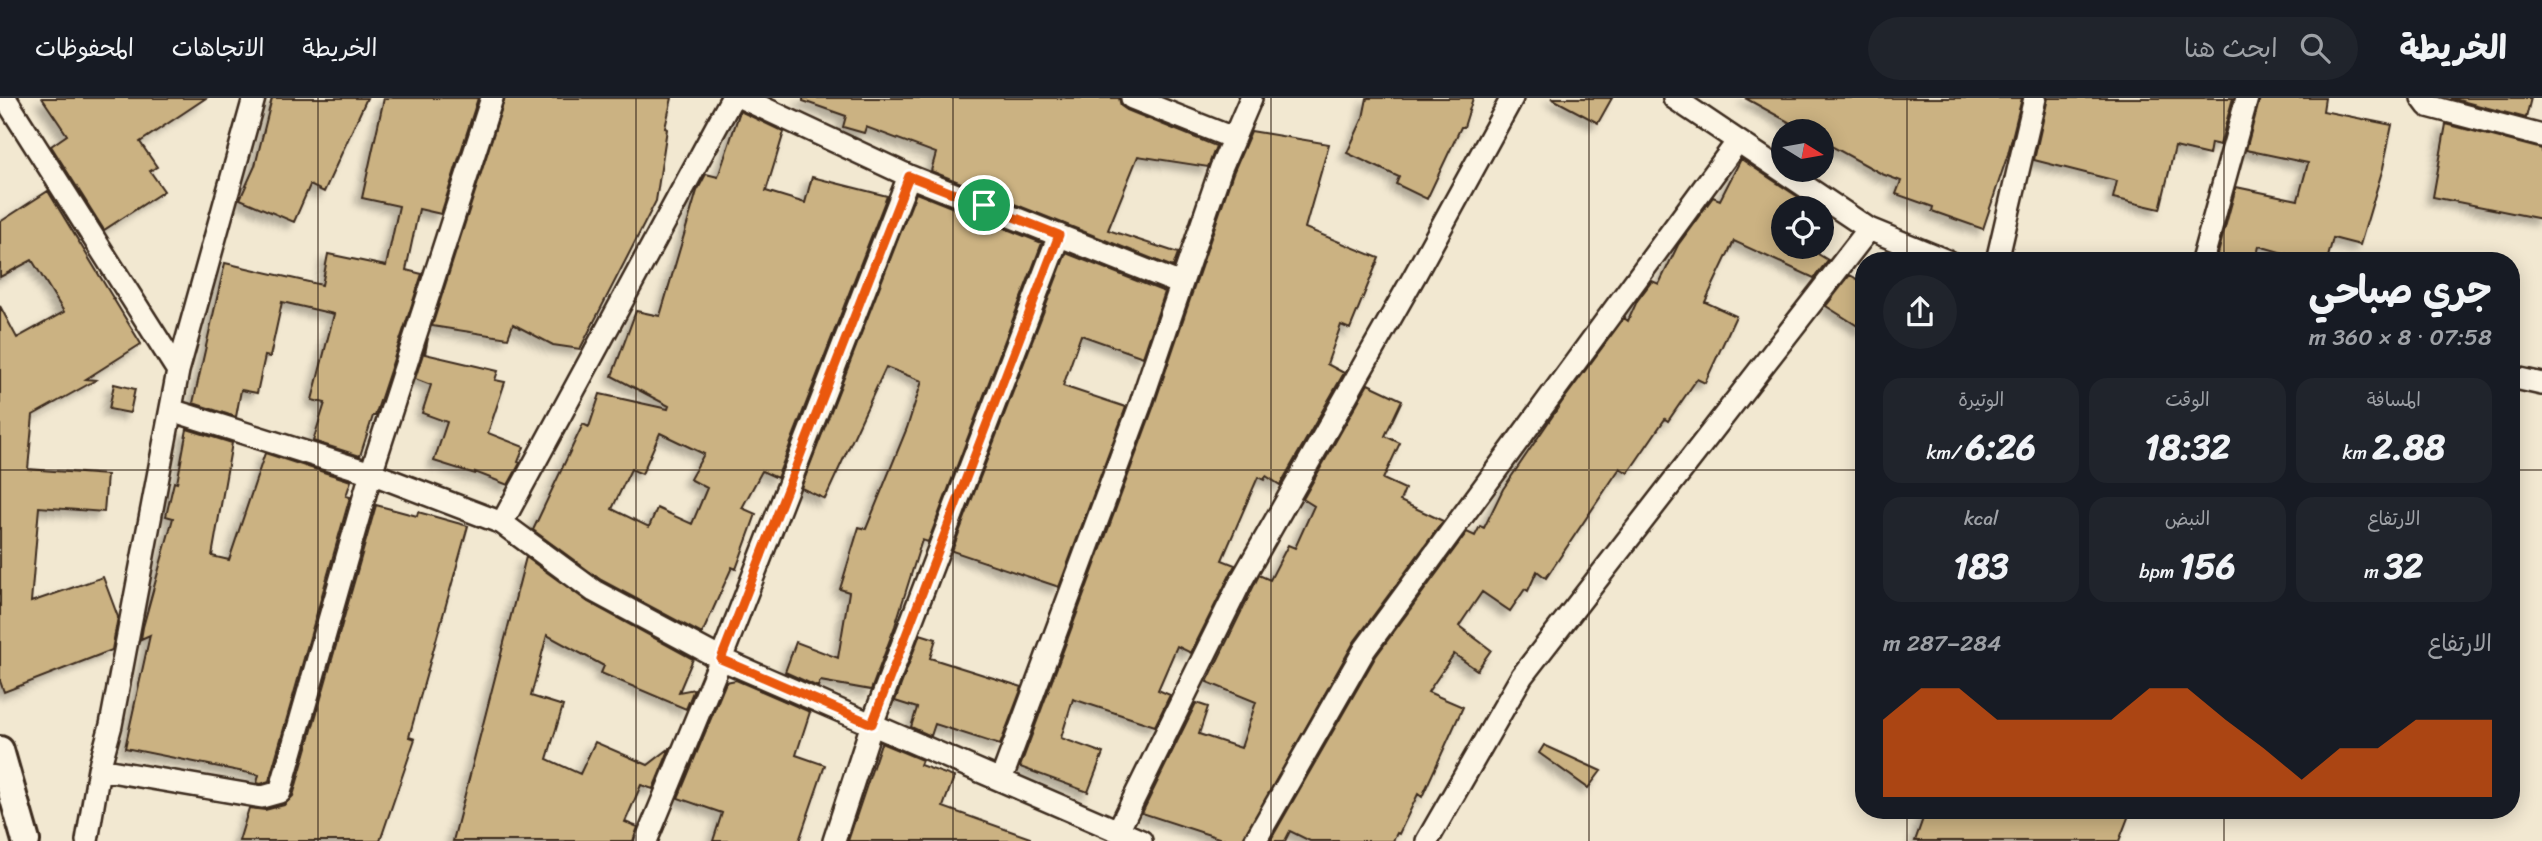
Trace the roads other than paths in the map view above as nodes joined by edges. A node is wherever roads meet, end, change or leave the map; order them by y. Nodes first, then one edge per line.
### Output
1 (5, 98) edge
2 (254, 98) edge
3 (492, 98) edge
4 (732, 98) edge
5 (742, 98) edge
6 (1132, 98) edge
7 (1251, 98) edge
8 (1512, 98) edge
9 (1674, 98) edge
10 (2035, 98) edge
11 (2247, 98) edge
12 (2422, 98) edge
13 (2542, 136) edge
14 (1233, 138) junction
15 (1738, 141) junction
16 (909, 176) junction
17 (1869, 229) junction
18 (1059, 235) junction
19 (1925, 252) edge
20 (1999, 252) edge
21 (2204, 252) edge
22 (1181, 284) junction
23 (178, 370) junction
24 (2520, 379) edge
25 (2542, 384) edge
26 (170, 410) junction
27 (371, 473) junction
28 (502, 523) junction
29 (721, 659) junction
30 (872, 724) junction
31 (0, 750) edge
32 (99, 769) junction
33 (1001, 780) junction
34 (1118, 831) junction
35 (26, 841) edge
36 (87, 841) edge
37 (646, 841) edge
38 (834, 841) edge
39 (1141, 841) edge
40 (1255, 841) edge
41 (1427, 841) edge

1 - 23 street
2 - 23 street
3 - 27 street
4 - 28 street
5 - 16 street
6 - 14 street
7 - 14 street
8 - 34 street
9 - 15 street
10 - 20 street
11 - 21 street
12 - 13 street
14 - 22 street
15 - 17 street
15 - 40 street
16 - 18 street
16 - 29 street
17 - 19 street
17 - 41 street
18 - 22 street
18 - 30 street
22 - 33 street
23 - 26 street
24 - 25 street
26 - 27 street
26 - 32 street
27 - 28 street
27 - 32 street
28 - 29 street
29 - 30 street
29 - 37 street
30 - 33 street
30 - 38 street
31 - 35 street
32 - 36 street
33 - 34 street
34 - 39 street

